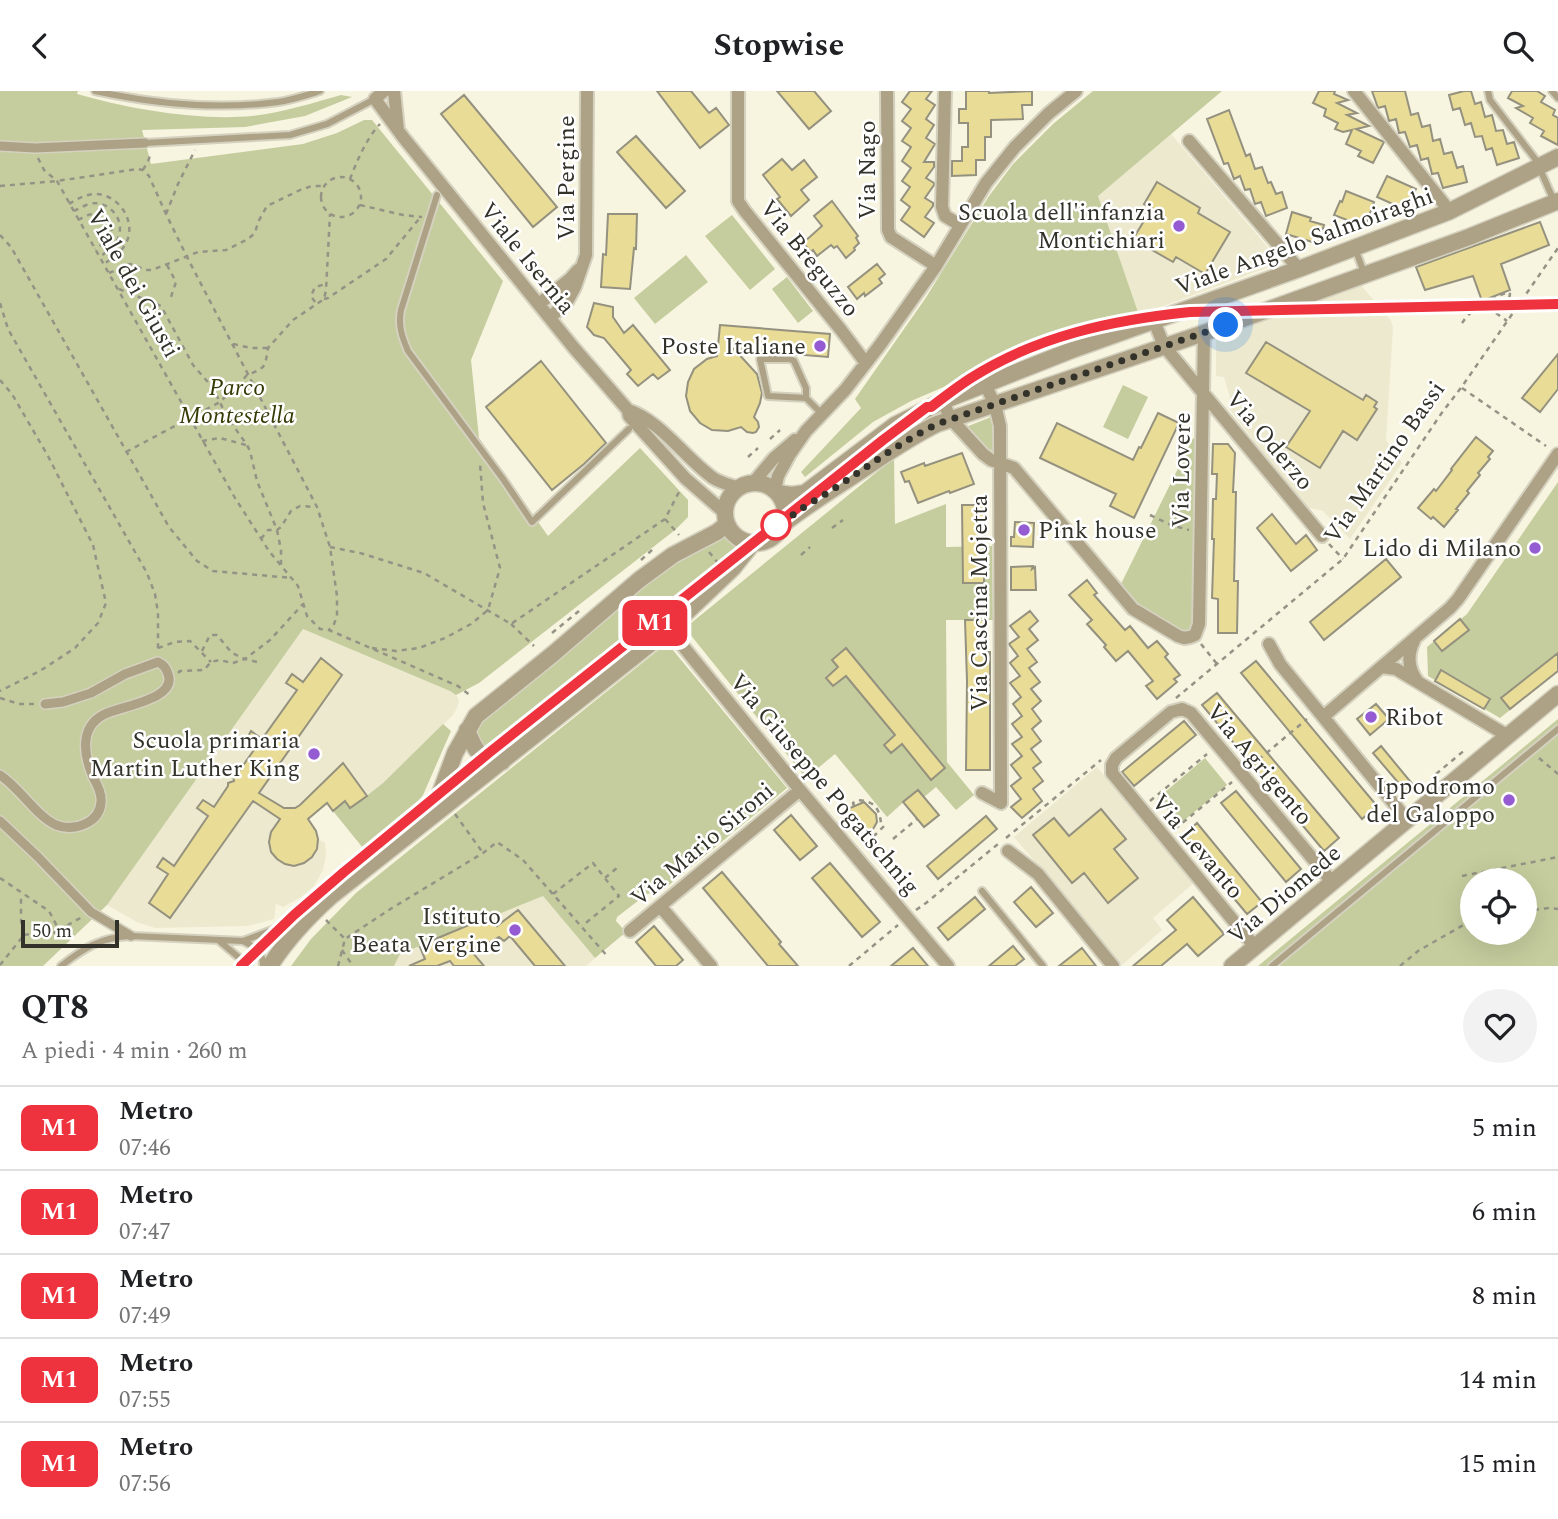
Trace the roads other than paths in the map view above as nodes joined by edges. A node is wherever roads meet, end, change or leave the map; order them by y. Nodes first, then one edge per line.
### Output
1 (95, 91) edge
2 (320, 91) edge
3 (394, 91) edge
4 (587, 91) edge
5 (738, 91) edge
6 (887, 91) edge
7 (945, 91) edge
8 (1354, 91) edge
9 (1488, 91) edge
10 (1552, 91) edge
11 (1071, 93) edge
12 (379, 95) edge
13 (1558, 98) edge
14 (398, 130) junction
15 (1189, 141) dead end
16 (145, 143) joint
17 (0, 146) edge
18 (1558, 157) edge
19 (1540, 166) junction
20 (437, 195) dead end
21 (1556, 202) edge
22 (1448, 212) junction
23 (960, 225) junction
24 (1355, 249) junction
25 (584, 265) junction
26 (936, 266) junction
27 (1298, 269) junction
28 (1365, 275) junction
29 (539, 304) junction
30 (550, 318) junction
31 (1154, 321) junction
32 (1205, 333) junction
33 (1164, 345) junction
34 (865, 362) junction
35 (985, 384) junction
36 (1203, 392) junction
37 (806, 398) junction
38 (943, 401) junction
39 (995, 405) junction
40 (628, 410) junction
41 (822, 414) junction
42 (950, 418) junction
43 (629, 429) dead end
44 (807, 431) junction
45 (1558, 454) edge
46 (999, 462) junction
47 (746, 485) junction
48 (776, 492) junction
49 (726, 518) junction
50 (783, 524) junction
51 (1322, 536) road end
52 (753, 543) junction
53 (669, 629) junction
54 (1417, 637) junction
55 (1269, 644) dead end
56 (1382, 667) junction
57 (1418, 682) junction
58 (1558, 694) edge
59 (45, 704) road end
60 (1317, 716) junction
61 (1558, 729) edge
62 (467, 730) junction
63 (1508, 736) junction
64 (502, 762) junction
65 (1111, 770) joint
66 (0, 775) edge
67 (800, 790) junction
68 (982, 793) dead end
69 (432, 815) junction
70 (0, 821) edge
71 (1408, 821) junction
72 (1005, 846) road end
73 (1332, 883) junction
74 (982, 891) dead end
75 (660, 906) junction
76 (308, 917) junction
77 (630, 930) dead end
78 (131, 936) junction
79 (218, 940) junction
80 (243, 941) junction
81 (1255, 947) junction
82 (61, 966) edge
83 (248, 966) edge
84 (263, 966) edge
85 (270, 966) edge
86 (711, 966) edge
87 (948, 966) edge
88 (1042, 966) edge
89 (1113, 966) edge
90 (1232, 966) edge
91 (1272, 966) edge

1 - 2 lane
3 - 14 street
4 - 25 street, Via Pergine
5 - 34 street, Via Breguzzo
6 - 26 street, Via Nago
7 - 23 street
8 - 22 street
9 - 19 lane
10 - 13 lane
11 - 23 street
12 - 14 street, Viale Isernia
12 - 16 lane
14 - 29 street, Viale Isernia
15 - 27 street
16 - 17 street
18 - 19 street, Viale Angelo Salmoiraghi
19 - 21 lane
19 - 22 street, Viale Angelo Salmoiraghi
20 - 43 lane
21 - 28 street
22 - 24 street, Viale Angelo Salmoiraghi
23 - 26 street
24 - 27 street, Viale Angelo Salmoiraghi
24 - 28 lane
25 - 29 street, Via Pergine
25 - 30 street, Via Pergine
26 - 34 street
27 - 31 street, Viale Angelo Salmoiraghi
28 - 32 street
29 - 30 street, Viale Isernia
30 - 40 street, Viale Isernia
31 - 33 street, Via Lovere
31 - 35 street, Viale Angelo Salmoiraghi
32 - 33 street
32 - 36 street, Via Oderzo
33 - 36 street, Via Lovere
33 - 39 street
34 - 41 street
35 - 38 street, Viale Angelo Salmoiraghi
35 - 39 street, Via Cascina Mojetta
36 - 46 street, Via Lovere
36 - 51 street, Via Oderzo
37 - 37 lane
37 - 41 lane
38 - 42 street
38 - 48 street, Viale Angelo Salmoiraghi
39 - 42 street
39 - 46 street, Via Cascina Mojetta
40 - 47 street, Viale Isernia
40 - 49 street, Viale Isernia
41 - 44 street
42 - 46 street
42 - 50 street
44 - 47 street
44 - 48 street
45 - 54 street
46 - 68 street, Via Cascina Mojetta
47 - 48 street
47 - 49 street
48 - 50 street
49 - 52 street
49 - 62 street
50 - 52 street
52 - 53 street
53 - 64 street
53 - 67 street, Via Giuseppe Pogatschnig
54 - 56 street
54 - 57 street
55 - 60 street
56 - 57 street
56 - 60 street
57 - 63 street
58 - 63 street, Via Diomede
59 - 66 street
60 - 71 street
61 - 91 lane
62 - 64 street
62 - 69 street
63 - 71 street, Via Diomede
64 - 69 street
65 - 73 street, Via Agrigento
65 - 81 street, Via Levanto
67 - 75 street, Via Mario Sironi
67 - 87 street, Via Giuseppe Pogatschnig
69 - 76 street
70 - 78 street
71 - 73 street, Via Diomede
72 - 89 street
73 - 81 street, Via Diomede
74 - 88 lane
75 - 77 street, Via Mario Sironi
75 - 86 street
76 - 80 lane
76 - 85 street
78 - 79 lane
78 - 82 lane
79 - 80 lane
79 - 83 lane
80 - 84 lane
81 - 90 street, Via Diomede

